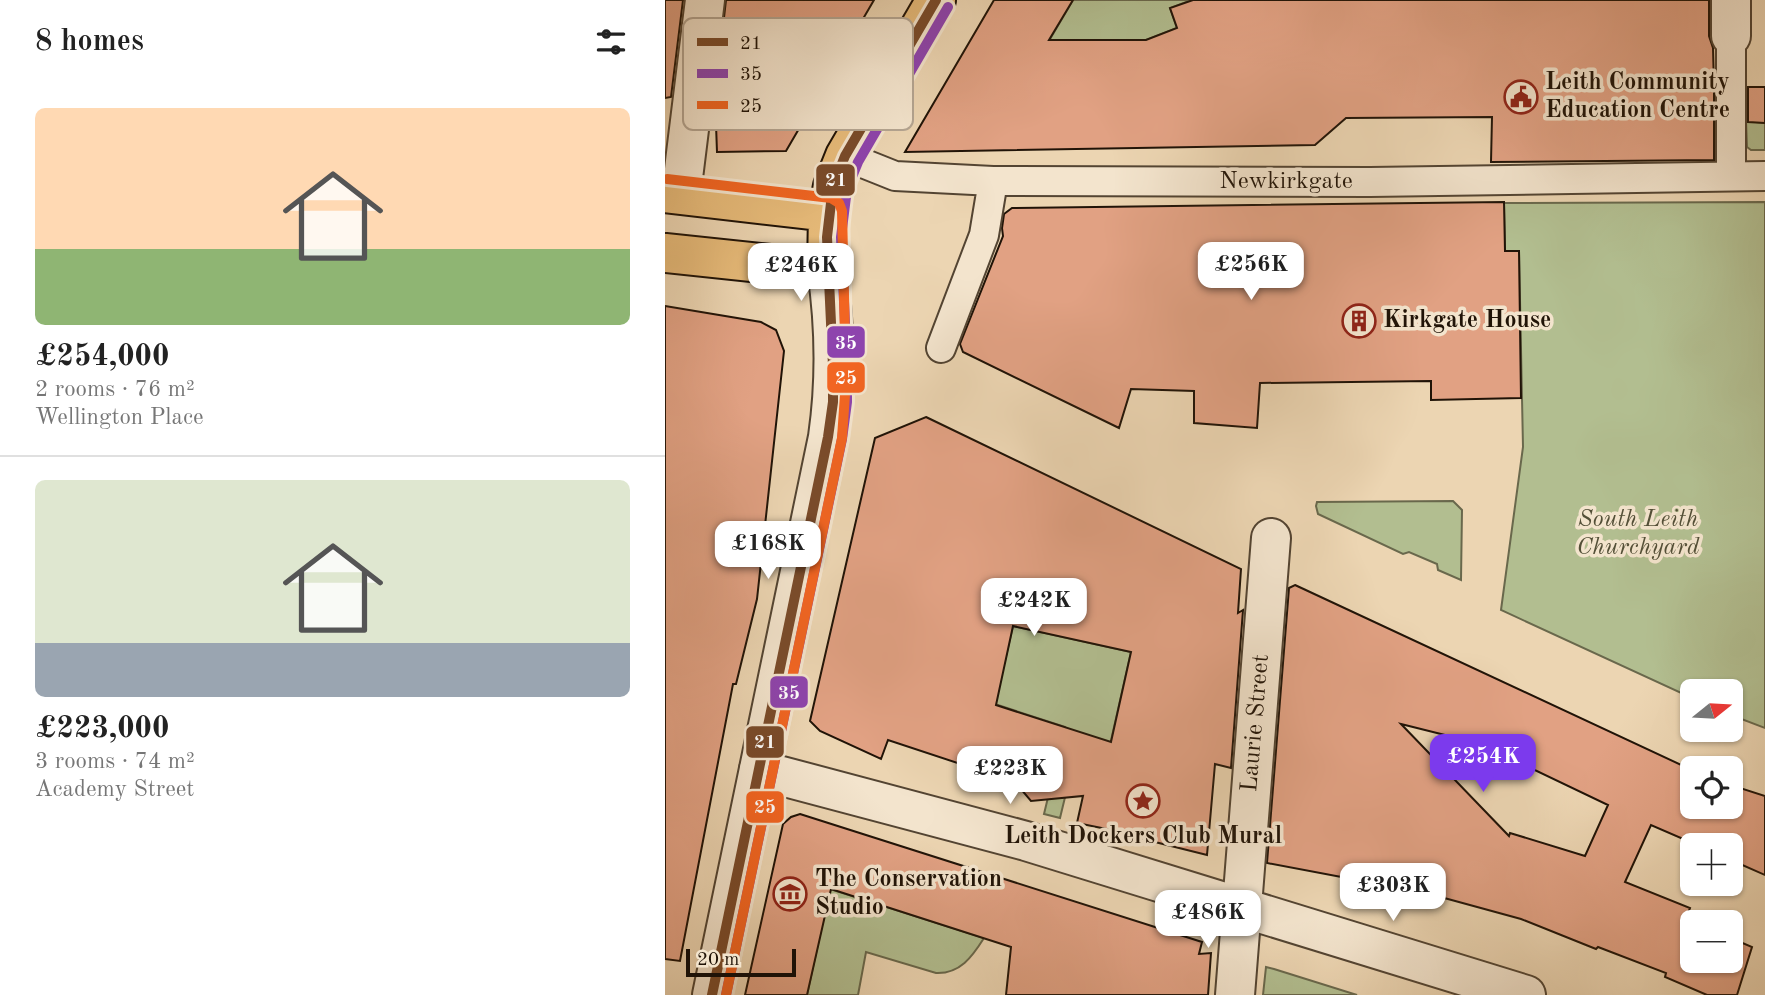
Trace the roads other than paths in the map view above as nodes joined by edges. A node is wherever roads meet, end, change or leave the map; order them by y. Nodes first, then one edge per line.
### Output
1 (705, 0) edge
2 (936, 0) edge
3 (702, 18) edge
4 (1731, 18) edge
5 (913, 39) edge
6 (684, 130) edge
7 (860, 130) edge
8 (845, 156) junction
9 (1731, 176) junction
10 (1765, 176) edge
11 (993, 181) junction
12 (673, 194) edge
13 (828, 212) junction
14 (665, 253) edge
15 (827, 270) junction
16 (941, 348) dead end
17 (1271, 538) dead end
18 (759, 769) junction
19 (1241, 908) junction
20 (712, 995) edge
21 (1235, 995) edge
22 (1526, 995) edge

1 - 3 street
2 - 5 main road
4 - 9 street
6 - 12 street
7 - 8 main road
8 - 11 street, Newkirkgate
8 - 13 main road
9 - 10 street, Newkirkgate
9 - 11 street, Newkirkgate
11 - 16 street
12 - 13 main road
13 - 15 main road
14 - 15 main road
15 - 18 street
17 - 19 street, Laurie Street
18 - 19 street
18 - 20 street
19 - 21 street, Laurie Street
19 - 22 street

